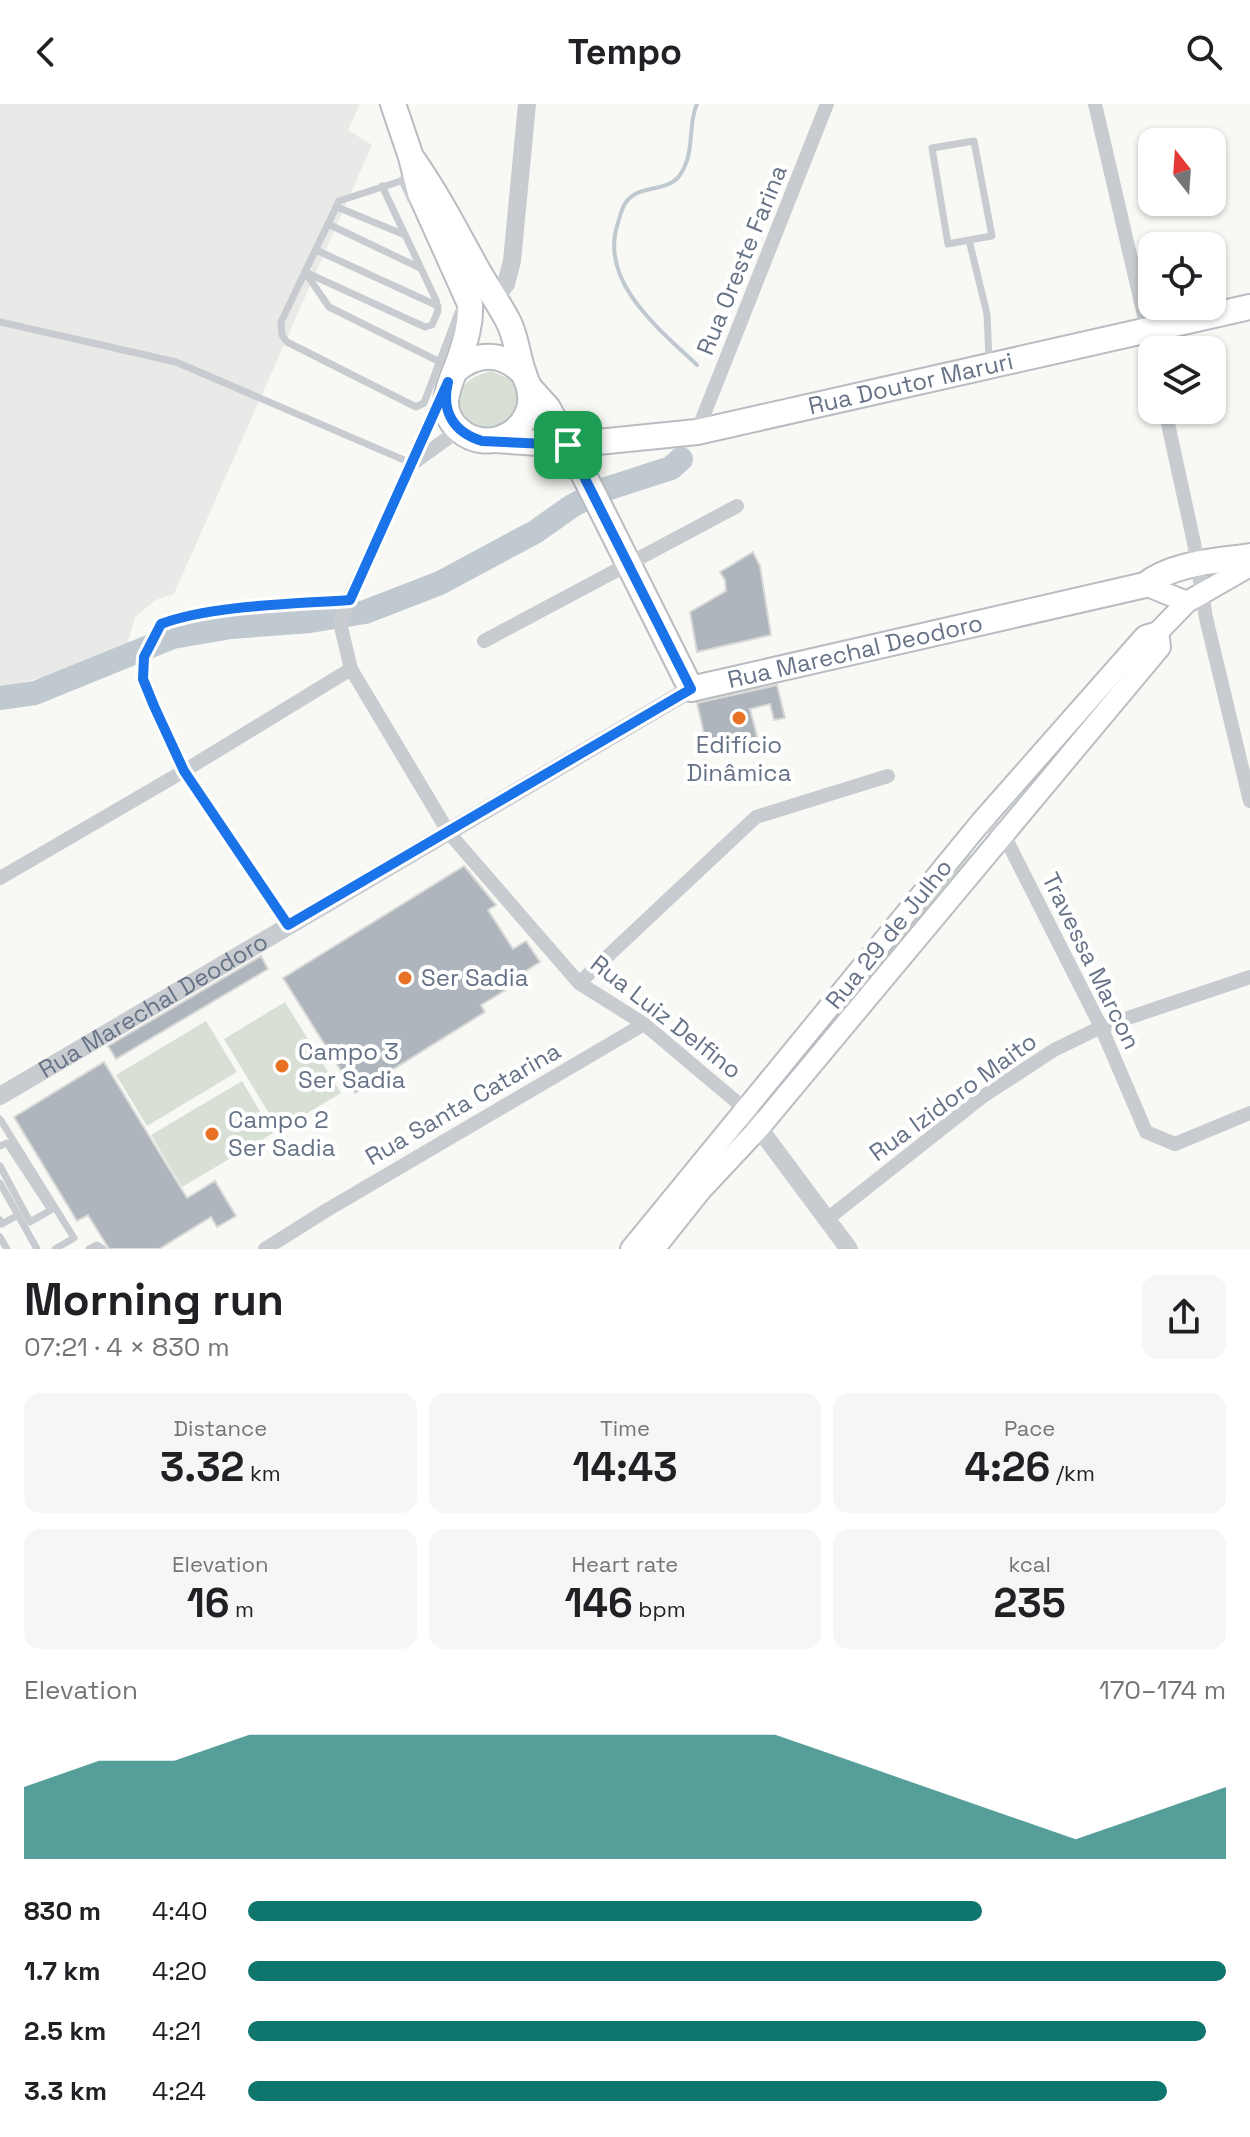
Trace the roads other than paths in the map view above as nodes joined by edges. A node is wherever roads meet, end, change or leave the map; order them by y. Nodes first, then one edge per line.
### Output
1 (527, 104) edge
2 (827, 104) edge
3 (1095, 104) edge
4 (400, 109) edge
5 (410, 171) junction
6 (382, 186) junction
7 (337, 207) junction
8 (414, 208) dead end
9 (328, 224) junction
10 (406, 235) junction
11 (969, 240) junction
12 (316, 250) junction
13 (422, 269) junction
14 (305, 272) junction
15 (474, 302) junction
16 (438, 306) junction
17 (1250, 307) edge
18 (0, 322) edge
19 (1149, 336) edge
20 (1159, 336) edge
21 (1138, 341) edge
22 (989, 366) junction
23 (448, 371) junction
24 (526, 380) junction
25 (1168, 424) edge
26 (459, 430) junction
27 (697, 432) junction
28 (495, 440) junction
29 (568, 445) junction
30 (413, 464) junction
31 (737, 506) dead end
32 (1250, 556) edge
33 (629, 564) junction
34 (1197, 564) junction
35 (1250, 566) edge
36 (1145, 585) junction
37 (1195, 596) junction
38 (345, 613) junction
39 (1158, 632) junction
40 (484, 641) dead end
41 (351, 669) junction
42 (691, 689) junction
43 (184, 771) junction
44 (888, 776) dead end
45 (1250, 801) edge
46 (981, 822) junction
47 (449, 833) junction
48 (1003, 833) junction
49 (0, 878) edge
50 (288, 925) junction
51 (1250, 977) edge
52 (579, 983) junction
53 (644, 1024) junction
54 (1101, 1027) junction
55 (0, 1096) edge
56 (745, 1109) junction
57 (1250, 1113) edge
58 (0, 1119) edge
59 (759, 1128) junction
60 (0, 1146) edge
61 (0, 1166) edge
62 (0, 1183) edge
63 (18, 1215) junction
64 (0, 1220) edge
65 (826, 1220) junction
66 (0, 1237) edge
67 (7, 1249) edge
68 (37, 1249) edge
69 (55, 1249) edge
70 (89, 1249) edge
71 (103, 1249) edge
72 (265, 1249) edge
73 (631, 1249) edge
74 (654, 1249) edge
75 (849, 1249) edge

1 - 15 street
2 - 27 street, Rua Oreste Farina
3 - 19 street
4 - 5 main road
5 - 6 lane
5 - 8 lane
5 - 15 main road
6 - 7 lane
6 - 10 lane
7 - 9 lane
7 - 10 lane
9 - 12 lane
9 - 13 lane
10 - 13 lane
11 - 11 lane
11 - 22 lane
12 - 14 lane
12 - 16 lane
13 - 16 lane
14 - 16 lane
14 - 23 lane
14 - 23 lane
15 - 23 main road
15 - 24 main road
17 - 20 main road, Rua Doutor Maruri
18 - 30 lane
21 - 22 main road, Rua Doutor Maruri
22 - 27 main road, Rua Doutor Maruri
23 - 24 main road
23 - 26 main road
23 - 30 street
24 - 28 main road
24 - 29 main road
25 - 34 street
26 - 28 main road
26 - 30 street
27 - 29 main road, Rua Doutor Maruri
28 - 29 main road, Rua Doutor Maruri
29 - 33 main road
30 - 38 street
31 - 33 street
32 - 34 main road, Rua Marechal Deodoro
33 - 40 street
33 - 42 main road
34 - 36 main road, Rua Marechal Deodoro
34 - 37 street
35 - 37 main road
36 - 37 main road
36 - 42 main road, Rua Marechal Deodoro
37 - 39 main road, Rua 29 de Julho
37 - 45 street
38 - 41 street, Rua Luiz Delfino
38 - 43 street
39 - 46 main road, Rua 29 de Julho
39 - 48 main road, Rua 29 de Julho
41 - 43 street
41 - 47 street, Rua Luiz Delfino
42 - 47 street, Rua Marechal Deodoro
43 - 49 street
43 - 50 street
44 - 52 street
46 - 48 street
46 - 56 main road, Rua 29 de Julho
47 - 50 street, Rua Marechal Deodoro
47 - 52 street, Rua Luiz Delfino
48 - 54 street, Travessa Marcon
48 - 59 main road, Rua 29 de Julho
50 - 55 street, Rua Marechal Deodoro
51 - 54 street, Rua Izidoro Maito
52 - 53 street, Rua Luiz Delfino
53 - 56 street, Rua Luiz Delfino
53 - 72 street, Rua Santa Catarina
54 - 57 street, Travessa Marcon
54 - 65 street, Rua Izidoro Maito
56 - 59 street, Rua Luiz Delfino
56 - 73 main road, Rua 29 de Julho
58 - 69 lane
59 - 65 street, Rua Luiz Delfino
59 - 74 main road, Rua 29 de Julho
60 - 61 lane
62 - 63 lane
63 - 64 lane
63 - 68 lane
65 - 75 street, Rua Luiz Delfino
66 - 67 lane
70 - 71 lane

